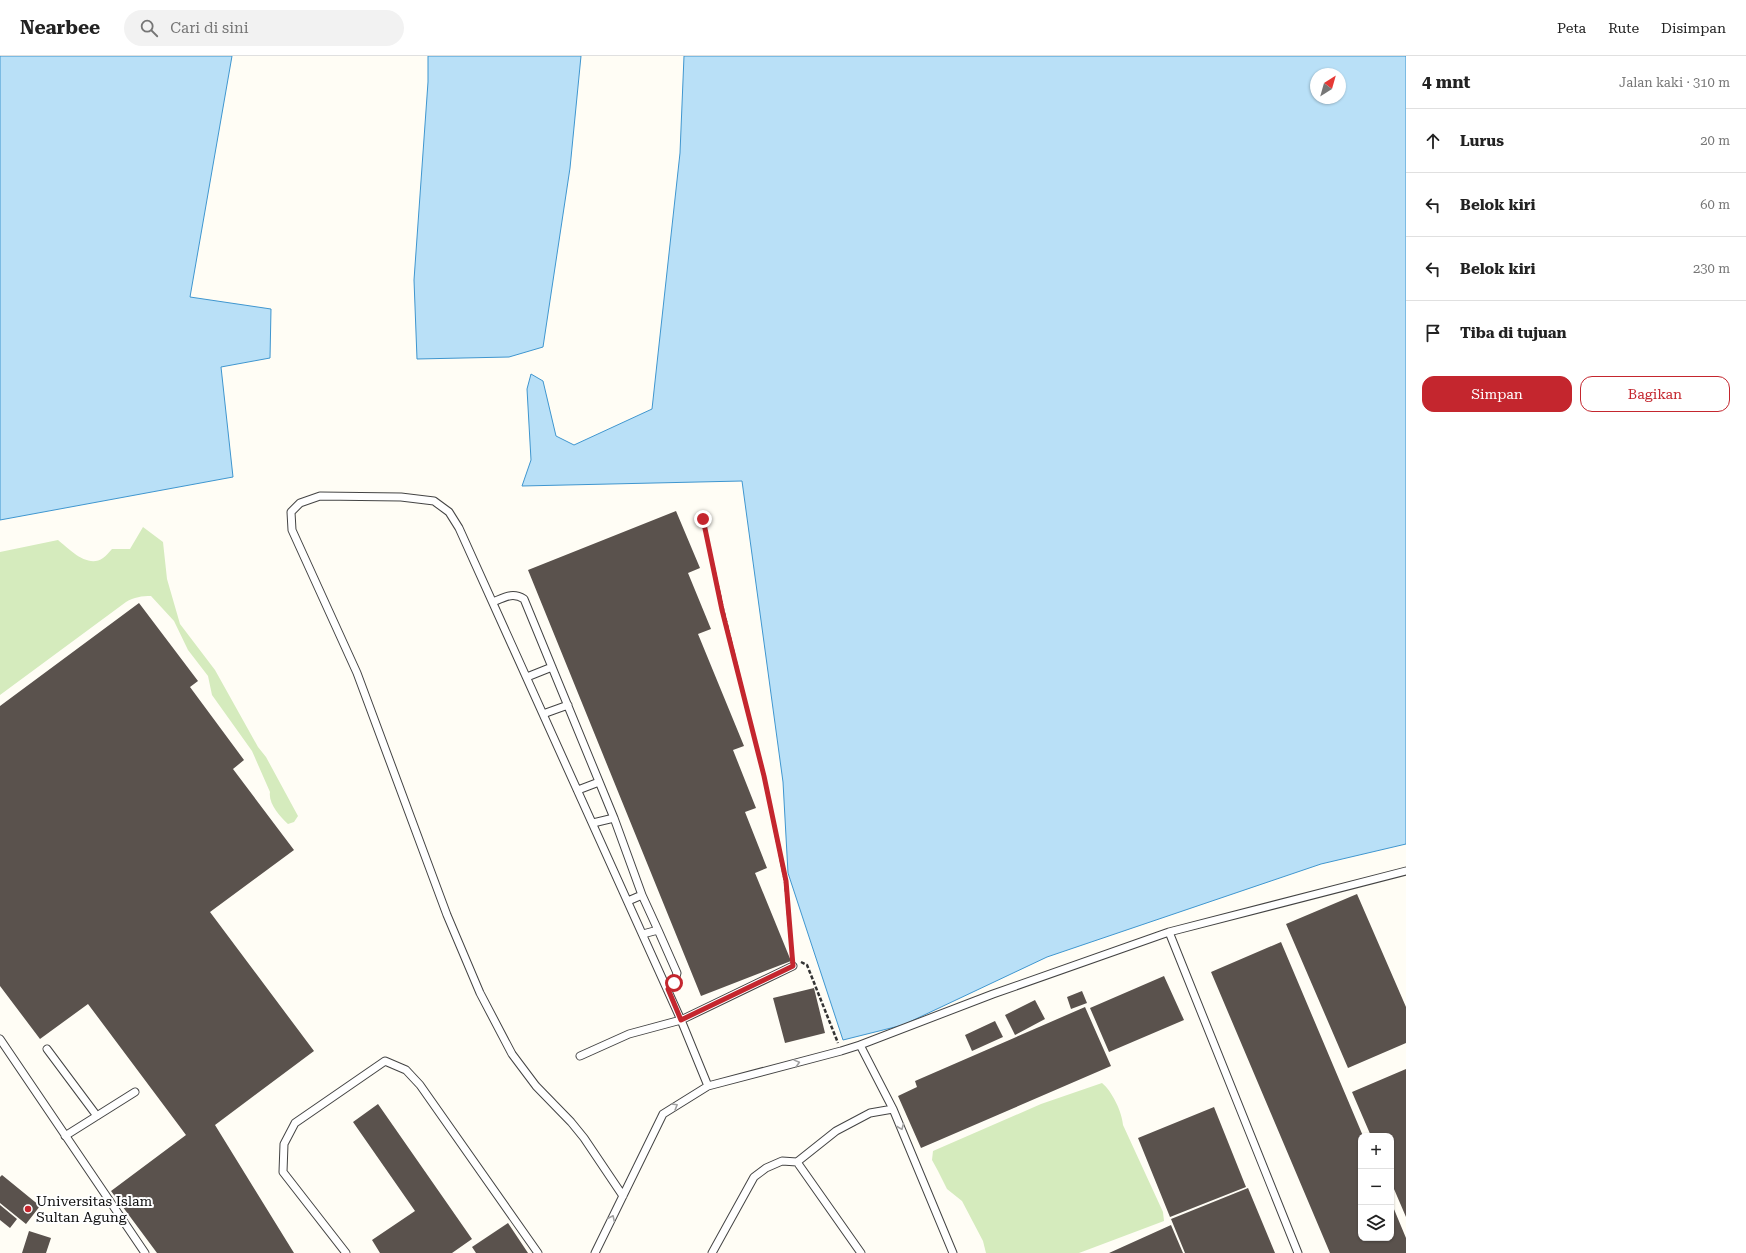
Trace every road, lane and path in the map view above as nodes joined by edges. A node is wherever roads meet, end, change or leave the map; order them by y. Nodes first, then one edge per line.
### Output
1 (703, 519) dead end
2 (493, 602) junction
3 (552, 667) junction
4 (527, 677) junction
5 (568, 705) junction
6 (543, 714) junction
7 (599, 782) junction
8 (578, 790) junction
9 (614, 818) junction
10 (593, 823) junction
11 (1406, 871) edge
12 (642, 895) junction
13 (628, 901) junction
14 (658, 930) junction
15 (1169, 932) junction
16 (643, 934) junction
17 (793, 966) junction
18 (668, 989) junction
19 (681, 1020) junction
20 (0, 1038) edge
21 (860, 1045) junction
22 (48, 1049) dead end
23 (841, 1051) junction
24 (580, 1056) dead end
25 (708, 1086) junction
26 (134, 1092) dead end
27 (893, 1109) junction
28 (97, 1116) junction
29 (65, 1136) junction
30 (797, 1162) junction
31 (622, 1196) junction
32 (145, 1253) edge
33 (346, 1253) edge
34 (538, 1253) edge
35 (595, 1253) edge
36 (712, 1253) edge
37 (861, 1253) edge
38 (953, 1253) edge
39 (1298, 1253) edge

1 - 17 path
2 - 3 lane
2 - 4 lane
2 - 31 lane
3 - 4 lane
3 - 5 lane
4 - 6 lane
5 - 6 lane
5 - 7 lane
6 - 8 lane
7 - 8 lane
7 - 9 lane
8 - 10 lane
9 - 10 lane
9 - 12 lane
10 - 13 lane
11 - 15 lane
12 - 13 lane
12 - 14 lane
13 - 16 lane
14 - 16 lane
14 - 18 lane
15 - 21 lane
15 - 39 lane
16 - 18 lane
17 - 19 lane
17 - 23 path
18 - 19 lane
19 - 24 lane
19 - 25 lane
20 - 29 lane
21 - 23 lane
21 - 27 lane
22 - 28 lane
25 -> 23 lane
31 -> 25 lane
26 - 28 lane
27 - 30 lane
27 -> 38 lane
28 - 29 lane
29 - 32 lane
30 - 36 lane
30 - 37 lane
35 -> 31 lane
33 - 34 lane

